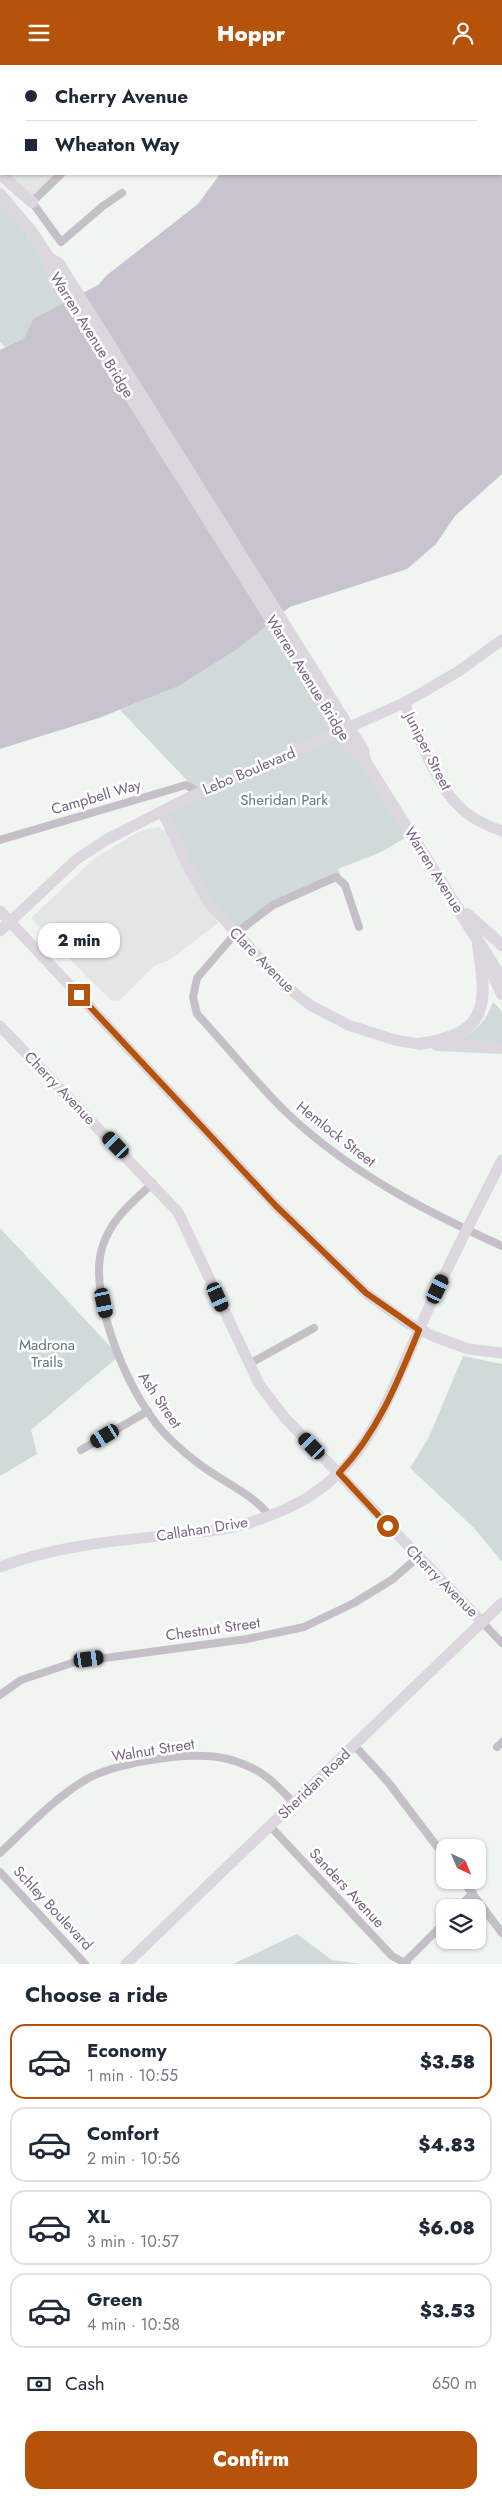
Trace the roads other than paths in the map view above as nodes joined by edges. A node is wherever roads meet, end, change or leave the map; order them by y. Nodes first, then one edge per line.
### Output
1 (1, 175) edge
2 (60, 175) edge
3 (122, 193) dead end
4 (0, 194) edge
5 (32, 202) junction
6 (502, 641) edge
7 (404, 703) junction
8 (361, 755) joint
9 (199, 793) junction
10 (162, 811) junction
11 (502, 831) edge
12 (0, 840) edge
13 (454, 901) junction
14 (0, 911) edge
15 (10, 921) junction
16 (359, 927) dead end
17 (0, 931) edge
18 (235, 934) junction
19 (478, 940) junction
20 (502, 945) edge
21 (502, 979) edge
22 (502, 994) edge
23 (0, 1026) edge
24 (419, 1044) junction
25 (502, 1048) edge
26 (502, 1160) edge
27 (153, 1183) junction
28 (466, 1230) junction
29 (502, 1246) edge
30 (314, 1328) dead end
31 (419, 1330) junction
32 (502, 1353) edge
33 (249, 1364) junction
34 (148, 1411) junction
35 (80, 1450) dead end
36 (339, 1473) junction
37 (270, 1515) junction
38 (418, 1557) junction
39 (0, 1567) edge
40 (502, 1603) edge
41 (482, 1622) junction
42 (502, 1643) edge
43 (0, 1695) edge
44 (354, 1745) junction
45 (294, 1803) junction
46 (270, 1825) junction
47 (436, 1845) edge
48 (0, 1853) edge
49 (0, 1872) edge
50 (470, 1889) edge
51 (473, 1893) junction
52 (467, 1899) edge
53 (436, 1931) edge
54 (502, 1933) edge
55 (406, 1963) edge
56 (85, 1964) edge
57 (126, 1964) edge

1 - 5 main road
2 - 5 street
3 - 5 street
4 - 8 main road, Warren Avenue Bridge
6 - 7 street, Lebo Boulevard
7 - 9 street, Lebo Boulevard
7 - 11 street, Juniper Street
8 - 13 main road, Warren Avenue
9 - 10 street, Lebo Boulevard
9 - 12 street, Campbell Way
10 - 15 street, Lebo Boulevard
10 - 18 street, Clare Avenue
13 - 19 main road, Warren Avenue
13 - 20 main road
14 - 15 street
15 - 17 street
15 - 31 street
16 - 18 street
18 - 24 street, Clare Avenue
18 - 28 street, Hemlock Street
19 - 21 main road, Warren Avenue
19 - 22 main road
19 - 24 main road
23 - 27 street, Cherry Avenue
24 - 25 main road
26 - 28 street, Callahan Drive
27 - 33 street, Cherry Avenue
27 - 34 street, Ash Street
28 - 29 street, Hemlock Street
28 - 31 street, Callahan Drive
30 - 33 street
31 - 32 street
31 - 36 street, Callahan Drive
33 - 36 street, Cherry Avenue
34 - 35 street
34 - 37 street, Ash Street
36 - 37 street, Callahan Drive
36 - 38 street, Cherry Avenue
37 - 39 street, Callahan Drive
38 - 41 street, Cherry Avenue
38 - 43 street, Chestnut Street
40 - 41 street, Sheridan Road
41 - 42 street, Cherry Avenue
41 - 44 street, Sheridan Road
44 - 45 street, Sheridan Road
44 - 47 street
45 - 46 street, Sheridan Road
45 - 48 street, Walnut Street
46 - 55 street, Sanders Avenue
46 - 57 street, Sheridan Road
49 - 56 street, Schley Boulevard
50 - 51 street
51 - 52 street
51 - 54 street
53 - 55 street

